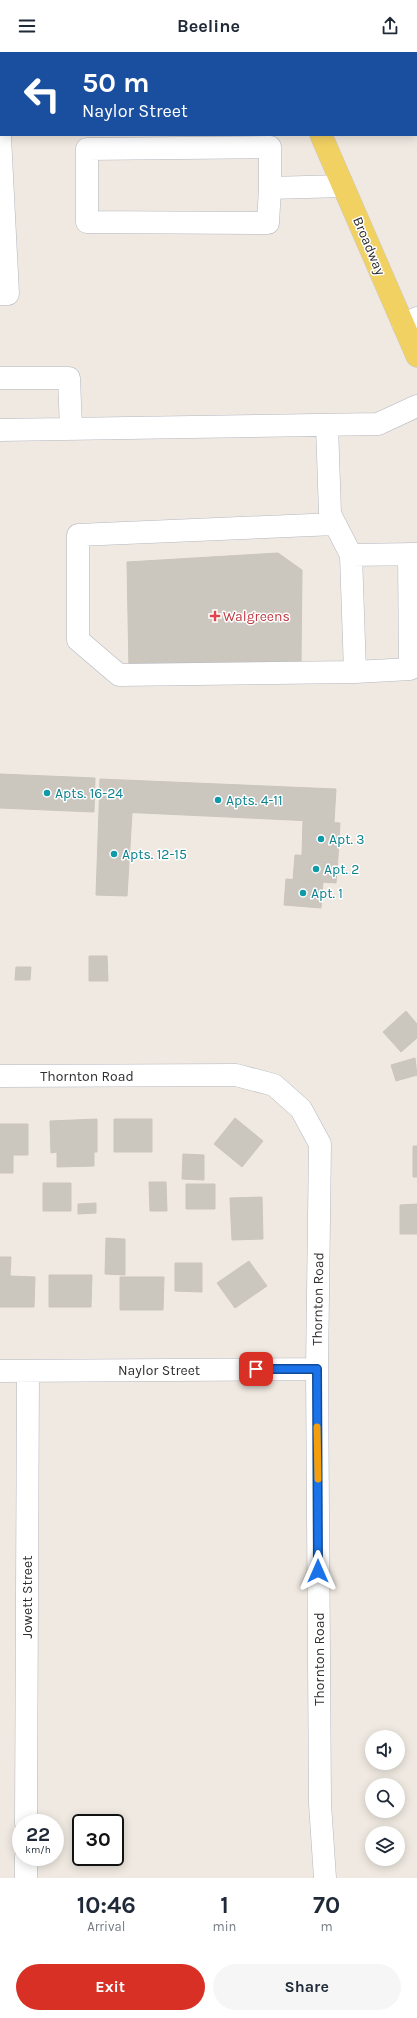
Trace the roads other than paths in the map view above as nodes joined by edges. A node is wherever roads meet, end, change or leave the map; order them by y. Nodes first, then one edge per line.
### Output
1 (321, 136) edge
2 (0, 138) edge
3 (103, 142) edge
4 (343, 186) junction
5 (270, 188) junction
6 (0, 294) edge
7 (410, 321) edge
8 (417, 356) edge
9 (0, 378) edge
10 (417, 406) edge
11 (328, 425) junction
12 (71, 429) junction
13 (0, 430) edge
14 (335, 524) junction
15 (413, 554) edge
16 (351, 555) junction
17 (355, 672) junction
18 (0, 1076) edge
19 (317, 1369) junction
20 (0, 1371) edge
21 (28, 1371) junction
22 (26, 1814) edge
23 (26, 1866) edge
24 (26, 1878) edge
25 (325, 1878) edge

1 - 4 main road, Broadway
2 - 6 street
3 - 5 street
3 - 5 street
4 - 5 street
4 - 7 main road, Broadway
7 - 8 main road, Broadway
9 - 12 street
10 - 11 street
11 - 12 street
11 - 14 street
12 - 13 street
14 - 16 street
14 - 17 street
15 - 16 street
15 - 17 street
16 - 17 street
18 - 19 street, Thornton Road
19 - 21 street, Naylor Street
19 - 25 street, Thornton Road
20 - 21 street, Naylor Street
21 - 22 street, Jowett Street
23 - 24 street

